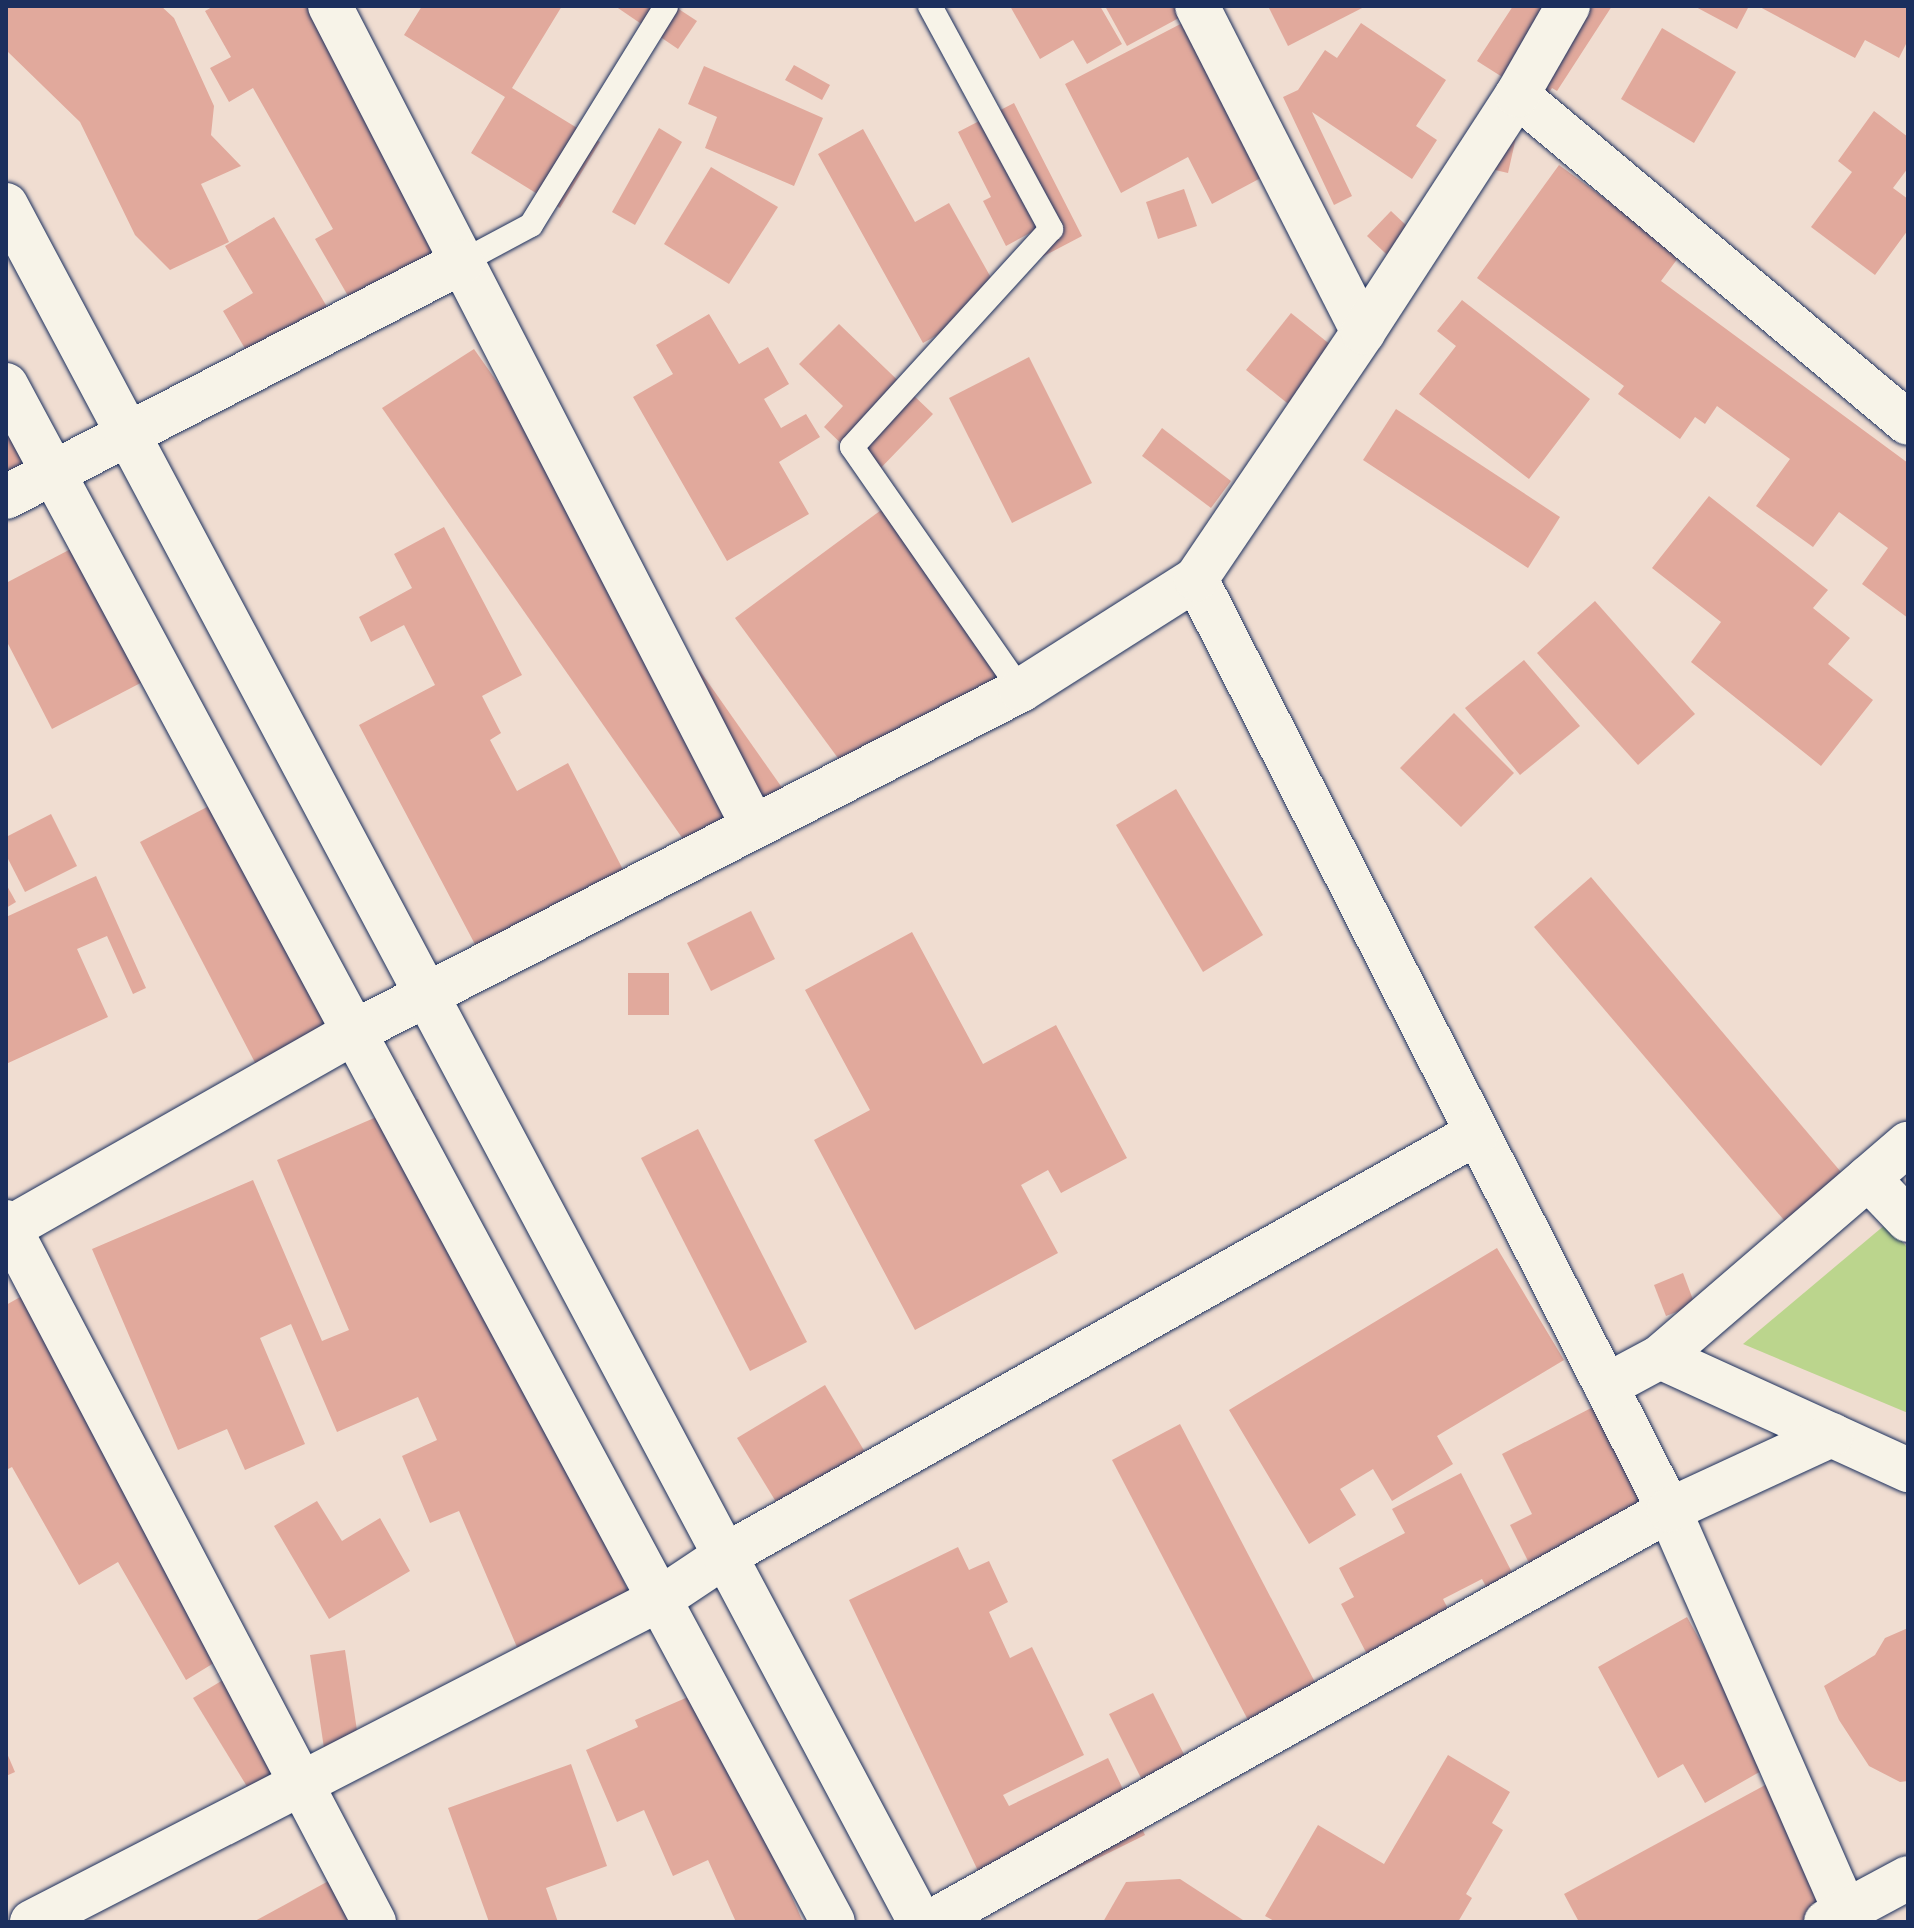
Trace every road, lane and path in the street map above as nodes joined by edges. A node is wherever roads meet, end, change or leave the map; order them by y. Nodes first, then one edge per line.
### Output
1 (330, 6) edge
2 (666, 6) edge
3 (930, 6) edge
4 (1197, 6) edge
5 (1568, 6) edge
6 (1517, 95) junction
7 (6, 205) edge
8 (462, 262) junction
9 (1363, 332) junction
10 (6, 385) edge
11 (1908, 423) edge
12 (125, 436) junction
13 (52, 473) junction
14 (6, 497) edge
15 (1196, 579) junction
16 (1021, 690) junction
17 (753, 826) junction
18 (428, 992) junction
19 (354, 1032) junction
20 (1477, 1133) junction
21 (1908, 1144) edge
22 (1868, 1178) junction
23 (1908, 1220) edge
24 (7, 1227) edge
25 (1660, 1357) junction
26 (1606, 1386) junction
27 (1831, 1435) junction
28 (1908, 1470) edge
29 (1669, 1510) junction
30 (726, 1555) junction
31 (660, 1599) junction
32 (301, 1783) junction
33 (1908, 1878) edge
34 (1841, 1918) edge
35 (32, 1922) edge
36 (374, 1922) edge
37 (833, 1922) edge
38 (920, 1922) edge
39 (931, 1922) edge

1 - 8 street
2 - 8 lane
3 - 16 lane
4 - 9 street
5 - 6 street
6 - 9 street
6 - 11 street
7 - 12 street
8 - 12 street
8 - 17 street
9 - 15 street
10 - 13 street
12 - 13 street
12 - 18 street
13 - 14 street
13 - 19 street
15 - 16 street
15 - 20 street
16 - 17 street
17 - 18 street
18 - 19 street
18 - 30 street
19 - 24 street
19 - 31 street
20 - 26 street
20 - 30 street
21 - 22 street
22 - 23 street
22 - 25 street
24 - 32 street
25 - 26 street
25 - 27 street
26 - 29 street
27 - 28 street
27 - 29 street
29 - 34 street
29 - 39 street
30 - 31 street
30 - 38 street
31 - 32 street
31 - 37 street
32 - 35 street
32 - 36 street
33 - 34 street

